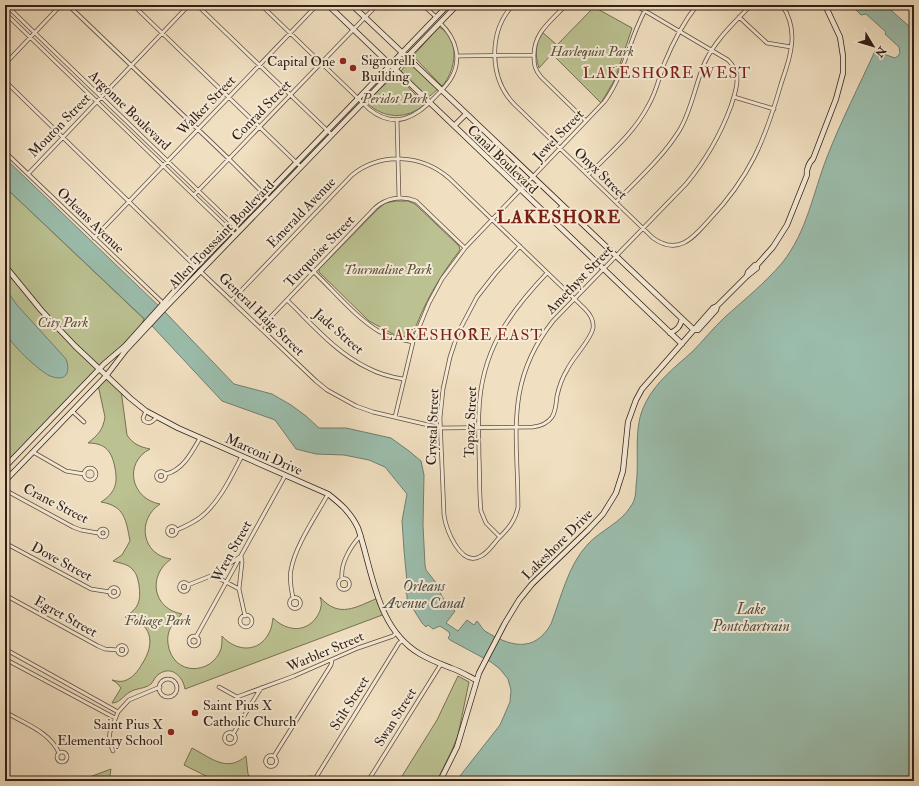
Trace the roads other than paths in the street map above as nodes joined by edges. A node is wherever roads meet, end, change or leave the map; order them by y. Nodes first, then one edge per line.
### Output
1 (6, 5) edge
2 (61, 5) edge
3 (68, 5) edge
4 (133, 5) edge
5 (189, 5) edge
6 (197, 5) edge
7 (261, 5) edge
8 (317, 5) edge
9 (328, 5) edge
10 (352, 5) edge
11 (377, 5) edge
12 (423, 5) edge
13 (448, 5) edge
14 (457, 5) edge
15 (513, 5) edge
16 (566, 5) edge
17 (635, 5) edge
18 (648, 5) edge
19 (697, 5) edge
20 (751, 5) edge
21 (782, 5) edge
22 (825, 5) edge
23 (645, 10) junction
24 (5, 13) edge
25 (436, 17) junction
26 (739, 17) junction
27 (365, 18) junction
28 (440, 22) junction
29 (354, 30) junction
30 (679, 30) junction
31 (35, 33) junction
32 (162, 33) junction
33 (290, 33) junction
34 (420, 33) junction
35 (30, 38) junction
36 (425, 38) junction
37 (791, 47) junction
38 (712, 49) junction
39 (402, 52) junction
40 (534, 55) junction
41 (457, 56) junction
42 (495, 56) junction
43 (407, 57) junction
44 (321, 63) junction
45 (5, 64) edge
46 (131, 65) junction
47 (259, 65) junction
48 (390, 65) junction
49 (394, 70) junction
50 (377, 78) junction
51 (5, 81) edge
52 (381, 83) junction
53 (441, 90) junction
54 (290, 95) junction
55 (101, 97) junction
56 (229, 97) junction
57 (734, 97) junction
58 (358, 98) junction
59 (97, 102) junction
60 (363, 102) junction
61 (429, 103) junction
62 (774, 109) junction
63 (466, 114) junction
64 (342, 115) junction
65 (347, 119) junction
66 (397, 119) junction
67 (586, 121) junction
68 (454, 126) junction
69 (260, 127) junction
70 (198, 129) junction
71 (327, 130) junction
72 (332, 135) junction
73 (62, 137) junction
74 (560, 148) junction
75 (5, 152) edge
76 (229, 159) junction
77 (398, 159) junction
78 (168, 161) junction
79 (296, 163) junction
80 (163, 166) junction
81 (301, 167) junction
82 (28, 174) junction
83 (588, 175) junction
84 (533, 177) junction
85 (520, 190) junction
86 (199, 191) junction
87 (194, 195) junction
88 (265, 195) junction
89 (399, 198) junction
90 (269, 199) junction
91 (129, 201) junction
92 (616, 202) junction
93 (563, 206) junction
94 (492, 219) junction
95 (550, 219) junction
96 (235, 226) junction
97 (643, 228) junction
98 (239, 230) junction
99 (231, 231) junction
100 (235, 235) junction
101 (94, 238) junction
102 (520, 246) junction
103 (465, 248) junction
104 (616, 256) junction
105 (5, 266) edge
106 (196, 267) junction
107 (603, 270) junction
108 (200, 271) junction
109 (314, 272) junction
110 (547, 273) junction
111 (174, 290) junction
112 (179, 294) junction
113 (574, 299) junction
114 (232, 300) junction
115 (287, 300) junction
116 (163, 305) junction
117 (682, 319) junction
118 (146, 325) junction
119 (260, 328) junction
120 (694, 330) junction
121 (670, 333) junction
122 (592, 334) joint
123 (413, 342) junction
124 (682, 344) junction
125 (99, 369) junction
126 (106, 376) junction
127 (403, 379) junction
128 (80, 390) junction
129 (86, 396) junction
130 (72, 410) junction
131 (146, 411) junction
132 (157, 417) junction
133 (395, 417) junction
134 (84, 422) dead end
135 (516, 427) junction
136 (440, 428) junction
137 (478, 428) junction
138 (200, 438) junction
139 (33, 452) junction
140 (242, 456) junction
141 (6, 466) edge
142 (15, 470) junction
143 (84, 474) junction
144 (166, 474) dead end
145 (285, 476) junction
146 (5, 481) edge
147 (5, 490) edge
148 (328, 494) junction
149 (177, 530) dead end
150 (98, 533) dead end
151 (361, 535) junction
152 (500, 537) junction
153 (5, 542) edge
154 (241, 556) junction
155 (213, 575) junction
156 (342, 579) dead end
157 (226, 583) junction
158 (188, 585) dead end
159 (239, 589) junction
160 (110, 592) dead end
161 (5, 596) edge
162 (293, 598) dead end
163 (245, 616) dead end
164 (396, 633) junction
165 (196, 637) dead end
166 (403, 640) junction
167 (5, 649) edge
168 (118, 650) dead end
169 (5, 659) edge
170 (332, 660) junction
171 (441, 664) junction
172 (47, 672) junction
173 (43, 680) junction
174 (476, 680) junction
175 (160, 687) junction
176 (219, 687) dead end
177 (262, 688) junction
178 (5, 712) edge
179 (118, 712) junction
180 (114, 718) junction
181 (233, 734) dead end
182 (113, 751) dead end
183 (59, 753) dead end
184 (274, 756) dead end
185 (5, 776) edge
186 (316, 780) edge
187 (8, 781) edge
188 (307, 781) edge
189 (368, 781) edge
190 (440, 781) edge

1 - 31 street, Argonne Boulevard
2 - 31 street
3 - 46 street
4 - 32 street
5 - 32 street, Mouton Street
6 - 47 street
7 - 33 street
8 - 33 street, Walker Street
9 - 29 street, Canal Boulevard
10 - 27 street, Canal Boulevard
11 - 27 street, Conrad Street
12 - 25 street
13 - 25 street, Allen Toussaint Boulevard
14 - 28 street, Allen Toussaint Boulevard
15 - 42 street
16 - 40 street
17 - 23 street
18 - 23 street, Jewel Street
19 - 30 street
20 - 26 street
21 - 37 street, Onyx Street
22 - 120 street, Lakeshore Drive
23 - 30 street
23 - 67 street, Jewel Street
24 - 35 street, Argonne Boulevard
25 - 34 street, Allen Toussaint Boulevard
26 - 37 street
26 - 38 street
27 - 29 street, Conrad Street
27 - 39 street, Canal Boulevard
28 - 36 street, Allen Toussaint Boulevard
28 - 41 street
29 - 44 street, Conrad Street
29 - 48 street, Canal Boulevard
30 - 38 street
30 - 83 street
31 - 35 street
31 - 55 street, Argonne Boulevard
32 - 46 street, Mouton Street
32 - 56 street
33 - 44 street
33 - 47 street, Walker Street
34 - 36 street
34 - 39 street, Allen Toussaint Boulevard
35 - 45 street
35 - 59 street, Argonne Boulevard
36 - 43 street, Allen Toussaint Boulevard
37 - 62 street, Onyx Street
38 - 57 street, Amethyst Street
38 - 92 street
39 - 43 street, Canal Boulevard
39 - 48 street, Allen Toussaint Boulevard
40 - 42 street
40 - 67 street
41 - 42 street
41 - 53 street
42 - 74 street, Onyx Street
43 - 49 street, Allen Toussaint Boulevard
43 - 53 street, Canal Boulevard
44 - 54 street, Conrad Street
44 - 58 street
46 - 55 street, Mouton Street
46 - 70 street
47 - 54 street
47 - 56 street, Walker Street
48 - 49 street, Canal Boulevard
48 - 50 street, Allen Toussaint Boulevard
49 - 52 street, Allen Toussaint Boulevard
49 - 61 street, Canal Boulevard
50 - 52 street
50 - 58 street, Allen Toussaint Boulevard
51 - 73 street, General Haig Street
52 - 60 street, Allen Toussaint Boulevard
53 - 61 street
53 - 63 street, Canal Boulevard
54 - 69 street, Conrad Street
54 - 71 street
55 - 59 street, Mouton Street
55 - 78 street, Argonne Boulevard
56 - 69 street
56 - 70 street, Walker Street
57 - 62 street
57 - 97 street, Amethyst Street
58 - 60 street
58 - 64 street, Allen Toussaint Boulevard
59 - 73 street, Mouton Street
59 - 80 street, Argonne Boulevard
60 - 65 street, Allen Toussaint Boulevard
60 - 66 street
61 - 66 street
61 - 68 street, Canal Boulevard
62 - 97 street, Onyx Street
63 - 68 street
63 - 84 street, Canal Boulevard
64 - 65 street
64 - 71 street, Allen Toussaint Boulevard
65 - 72 street, Allen Toussaint Boulevard
66 - 77 street
67 - 74 street, Jewel Street
68 - 85 street, Canal Boulevard
69 - 76 street, Conrad Street
69 - 79 street
70 - 76 street
70 - 78 street, Walker Street
71 - 72 street
71 - 79 street, Allen Toussaint Boulevard
72 - 81 street, Allen Toussaint Boulevard
73 - 82 street, Mouton Street
73 - 91 street, General Haig Street
74 - 83 street, Onyx Street
74 - 84 street, Jewel Street
75 - 82 street, Orleans Avenue
76 - 86 street, Conrad Street
76 - 88 street
77 - 89 street
77 - 94 street, Emerald Avenue
77 - 114 street, Emerald Avenue
78 - 80 street, Walker Street
78 - 86 street, Argonne Boulevard
79 - 81 street
79 - 88 street, Allen Toussaint Boulevard
80 - 87 street, Argonne Boulevard
80 - 91 street, Walker Street
81 - 90 street, Allen Toussaint Boulevard
82 - 101 street, Orleans Avenue
83 - 92 street, Onyx Street
84 - 85 street, Jewel Street
84 - 93 street, Canal Boulevard
85 - 94 street, Jewel Street
85 - 95 street, Canal Boulevard
86 - 87 street, Conrad Street
86 - 96 street, Argonne Boulevard
87 - 99 street, Argonne Boulevard
88 - 90 street
88 - 96 street, Allen Toussaint Boulevard
89 - 103 street
89 - 109 street, Turquoise Street
90 - 98 street, Allen Toussaint Boulevard
91 - 101 street, Walker Street
91 - 106 street, General Haig Street
92 - 97 street, Onyx Street
93 - 95 street
93 - 104 street, Canal Boulevard
94 - 102 street, Emerald Avenue
94 - 103 street, Jewel Street
95 - 107 street, Canal Boulevard
96 - 98 street, Argonne Boulevard
96 - 99 street, Allen Toussaint Boulevard
97 - 104 street, Amethyst Street
98 - 100 street, Allen Toussaint Boulevard
99 - 100 street, Argonne Boulevard
99 - 106 street, Allen Toussaint Boulevard
100 - 108 street, Allen Toussaint Boulevard
101 - 116 street, Orleans Avenue
102 - 110 street, Emerald Avenue
102 - 136 street, Crystal Street
103 - 123 street, Jewel Street
104 - 107 street, Amethyst Street
104 - 117 street, Canal Boulevard
105 - 125 street, Marconi Drive
106 - 108 street, General Haig Street
106 - 111 street, Allen Toussaint Boulevard
107 - 113 street, Amethyst Street
107 - 121 street, Canal Boulevard
108 - 112 street, Allen Toussaint Boulevard
108 - 114 street, General Haig Street
109 - 115 street, Turquoise Street
109 - 123 street
110 - 113 street, Emerald Avenue
110 - 137 street, Topaz Street
111 - 112 street
111 - 116 street, Allen Toussaint Boulevard
112 - 116 street, Allen Toussaint Boulevard
113 - 122 street, Emerald Avenue
113 - 135 street, Amethyst Street
114 - 119 street, General Haig Street
115 - 119 street, Turquoise Street
115 - 127 street, Jade Street
116 - 118 street, Allen Toussaint Boulevard
117 - 120 street, Canal Boulevard
117 - 121 street
118 - 125 street, Allen Toussaint Boulevard
118 - 126 street, Allen Toussaint Boulevard
119 - 133 street, General Haig Street
120 - 124 street, Lakeshore Drive
121 - 124 street, Canal Boulevard
122 - 135 street, General Haig Street
123 - 127 street, Jewel Street
124 - 174 street, Lakeshore Drive
125 - 126 street, Marconi Drive
125 - 128 street, Allen Toussaint Boulevard
126 - 129 street, Allen Toussaint Boulevard
126 - 131 street, Marconi Drive
127 - 133 street, Jewel Street
128 - 129 street
128 - 141 street, Allen Toussaint Boulevard
129 - 130 street, Allen Toussaint Boulevard
130 - 134 street
130 - 139 street, Allen Toussaint Boulevard
131 - 132 street, Marconi Drive
131 - 132 street
132 - 138 street, Marconi Drive
133 - 136 street, General Haig Street
135 - 137 street, General Haig Street
135 - 152 street, Amethyst Street
136 - 137 street, General Haig Street
136 - 152 street, Crystal Street
137 - 152 street, Topaz Street
138 - 140 street, Marconi Drive
138 - 144 street
139 - 142 street, Allen Toussaint Boulevard
139 - 143 street
140 - 145 street, Marconi Drive
140 - 149 street
141 - 142 street
142 - 146 street, Allen Toussaint Boulevard
143 - 143 street
145 - 148 street, Marconi Drive
145 - 154 street, Wren Street
147 - 150 street, Crane Street
148 - 151 street, Marconi Drive
148 - 162 street
151 - 156 street
151 - 164 street, Marconi Drive
153 - 160 street, Dove Street
154 - 155 street
154 - 157 street, Wren Street
154 - 159 street
155 - 157 street
155 - 158 street
157 - 159 street
157 - 165 street, Wren Street
159 - 163 street
161 - 168 street, Egret Street
164 - 166 street, Marconi Drive
164 - 170 street, Warbler Street
166 - 171 street, Marconi Drive
166 - 186 street, Stilt Street
167 - 172 street
169 - 173 street
170 - 177 street, Warbler Street
170 - 184 street
171 - 174 street, Marconi Drive
171 - 189 street, Swan Street
172 - 173 street
172 - 179 street
173 - 180 street
174 - 190 street, Lakeshore Drive
175 - 175 street
175 - 179 street
176 - 177 street, Warbler Street
177 - 181 street
178 - 183 street
179 - 180 street
180 - 182 street
185 - 187 street
186 - 188 street, Stilt Street

